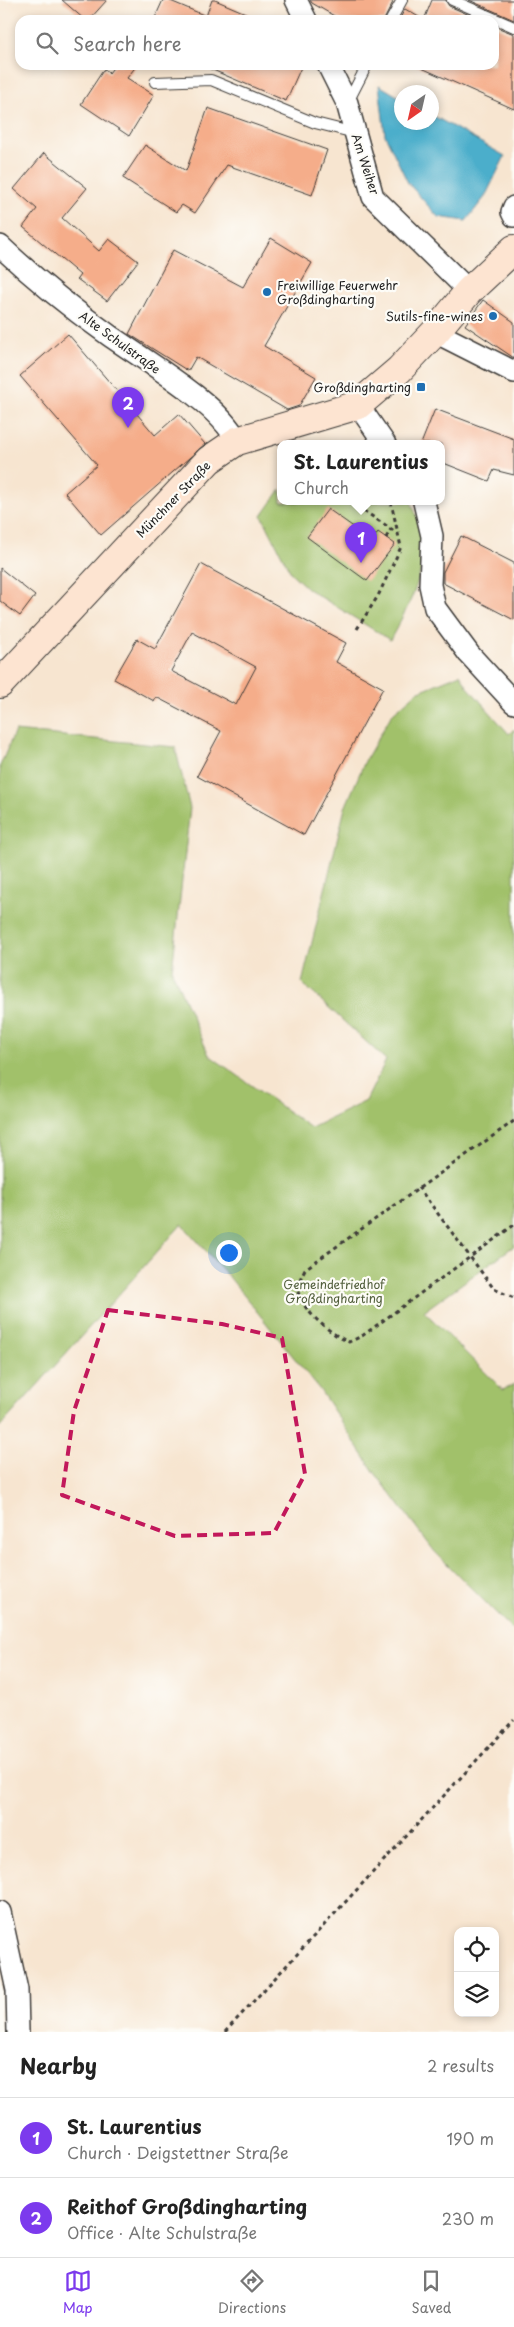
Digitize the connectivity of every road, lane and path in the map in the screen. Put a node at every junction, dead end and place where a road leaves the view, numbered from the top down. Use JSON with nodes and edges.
{"nodes":[{"id":1,"x":296,"y":0,"type":"edge"},
{"id":2,"x":402,"y":0,"type":"edge"},
{"id":3,"x":452,"y":0,"type":"edge"},
{"id":4,"x":304,"y":15,"type":"edge"},
{"id":5,"x":394,"y":15,"type":"edge"},
{"id":6,"x":486,"y":15,"type":"edge"},
{"id":7,"x":499,"y":20,"type":"edge"},
{"id":8,"x":514,"y":27,"type":"edge"},
{"id":9,"x":330,"y":70,"type":"edge"},
{"id":10,"x":364,"y":70,"type":"edge"},
{"id":11,"x":156,"y":82,"type":"dead end"},
{"id":12,"x":347,"y":103,"type":"junction"},
{"id":13,"x":356,"y":133,"type":"junction"},
{"id":14,"x":514,"y":207,"type":"edge"},
{"id":15,"x":514,"y":216,"type":"edge"},
{"id":16,"x":0,"y":246,"type":"edge"},
{"id":17,"x":514,"y":249,"type":"edge"},
{"id":18,"x":469,"y":291,"type":"junction"},
{"id":19,"x":436,"y":332,"type":"junction"},
{"id":20,"x":514,"y":372,"type":"edge"},
{"id":21,"x":358,"y":405,"type":"junction"},
{"id":22,"x":382,"y":440,"type":"edge"},
{"id":23,"x":237,"y":441,"type":"junction"},
{"id":24,"x":355,"y":505,"type":"edge"},
{"id":25,"x":392,"y":505,"type":"edge"},
{"id":26,"x":425,"y":505,"type":"edge"},
{"id":27,"x":391,"y":529,"type":"junction"},
{"id":28,"x":397,"y":532,"type":"junction"},
{"id":29,"x":386,"y":538,"type":"dead end"},
{"id":30,"x":357,"y":629,"type":"dead end"},
{"id":31,"x":0,"y":684,"type":"edge"},
{"id":32,"x":514,"y":703,"type":"edge"},
{"id":33,"x":514,"y":1121,"type":"edge"},
{"id":34,"x":418,"y":1187,"type":"junction"},
{"id":35,"x":514,"y":1226,"type":"edge"},
{"id":36,"x":471,"y":1258,"type":"junction"},
{"id":37,"x":514,"y":1298,"type":"edge"},
{"id":38,"x":514,"y":1720,"type":"edge"},
{"id":39,"x":0,"y":1912,"type":"edge"},
{"id":40,"x":18,"y":2032,"type":"edge"},
{"id":41,"x":225,"y":2032,"type":"edge"}],
"edges":[{"from":1,"to":4,"type":"street"},
{"from":2,"to":5,"type":"lane"},
{"from":3,"to":6,"type":"lane"},
{"from":7,"to":8,"type":"lane"},
{"from":9,"to":12,"type":"street","name":"Am Weiher"},
{"from":10,"to":12,"type":"lane"},
{"from":11,"to":13,"type":"lane"},
{"from":12,"to":13,"type":"street","name":"Am Weiher"},
{"from":13,"to":18,"type":"street","name":"Am Weiher"},
{"from":14,"to":15,"type":"street"},
{"from":16,"to":23,"type":"street","name":"Alte Schulstraße"},
{"from":17,"to":18,"type":"street","name":"Münchner Straße"},
{"from":18,"to":19,"type":"street","name":"Münchner Straße"},
{"from":19,"to":20,"type":"street"},
{"from":19,"to":21,"type":"street","name":"Münchner Straße"},
{"from":21,"to":22,"type":"street"},
{"from":21,"to":23,"type":"street","name":"Münchner Straße"},
{"from":23,"to":31,"type":"street","name":"Münchner Straße"},
{"from":24,"to":27,"type":"path"},
{"from":25,"to":28,"type":"path"},
{"from":26,"to":32,"type":"street"},
{"from":27,"to":28,"type":"path"},
{"from":27,"to":29,"type":"path"},
{"from":28,"to":30,"type":"path"},
{"from":33,"to":34,"type":"path"},
{"from":34,"to":36,"type":"path"},
{"from":34,"to":36,"type":"path"},
{"from":35,"to":36,"type":"path"},
{"from":36,"to":37,"type":"path"},
{"from":38,"to":41,"type":"path"},
{"from":39,"to":40,"type":"street"}]}
